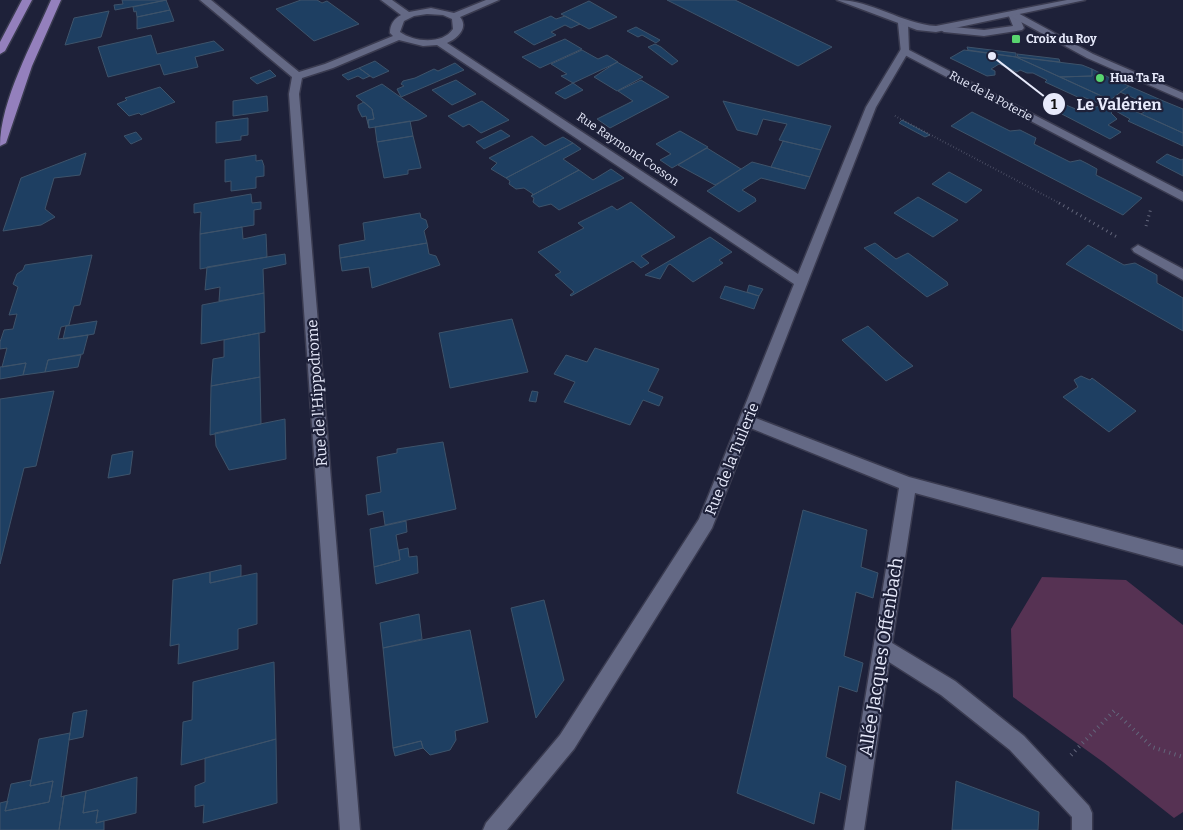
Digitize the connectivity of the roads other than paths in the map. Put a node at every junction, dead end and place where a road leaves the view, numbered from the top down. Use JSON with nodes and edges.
{"nodes":[{"id":1,"x":20,"y":0,"type":"edge"},
{"id":2,"x":27,"y":0,"type":"edge"},
{"id":3,"x":47,"y":0,"type":"edge"},
{"id":4,"x":56,"y":0,"type":"edge"},
{"id":5,"x":205,"y":0,"type":"edge"},
{"id":6,"x":386,"y":0,"type":"edge"},
{"id":7,"x":494,"y":0,"type":"edge"},
{"id":8,"x":842,"y":0,"type":"edge"},
{"id":9,"x":1080,"y":0,"type":"edge"},
{"id":10,"x":1013,"y":14,"type":"junction"},
{"id":11,"x":408,"y":15,"type":"junction"},
{"id":12,"x":454,"y":16,"type":"junction"},
{"id":13,"x":903,"y":23,"type":"junction"},
{"id":14,"x":944,"y":29,"type":"junction"},
{"id":15,"x":398,"y":37,"type":"junction"},
{"id":16,"x":440,"y":42,"type":"junction"},
{"id":17,"x":0,"y":50,"type":"edge"},
{"id":18,"x":904,"y":51,"type":"junction"},
{"id":19,"x":27,"y":66,"type":"junction"},
{"id":20,"x":297,"y":76,"type":"junction"},
{"id":21,"x":1183,"y":97,"type":"edge"},
{"id":22,"x":0,"y":143,"type":"edge"},
{"id":23,"x":1183,"y":197,"type":"edge"},
{"id":24,"x":1138,"y":249,"type":"road end"},
{"id":25,"x":1183,"y":275,"type":"edge"},
{"id":26,"x":800,"y":281,"type":"junction"},
{"id":27,"x":748,"y":421,"type":"junction"},
{"id":28,"x":908,"y":484,"type":"junction"},
{"id":29,"x":1183,"y":558,"type":"edge"},
{"id":30,"x":882,"y":648,"type":"junction"},
{"id":31,"x":350,"y":830,"type":"edge"},
{"id":32,"x":493,"y":830,"type":"edge"},
{"id":33,"x":854,"y":830,"type":"edge"},
{"id":34,"x":1082,"y":830,"type":"edge"}],
"edges":[{"from":1,"to":17,"type":"main road"},
{"from":2,"to":17,"type":"main road"},
{"from":3,"to":19,"type":"main road"},
{"from":4,"to":19,"type":"main road"},
{"from":5,"to":20,"type":"street"},
{"from":6,"to":11,"type":"street"},
{"from":7,"to":12,"type":"street"},
{"from":8,"to":13,"type":"street"},
{"from":9,"to":10,"type":"street"},
{"from":10,"to":14,"type":"street"},
{"from":10,"to":14,"type":"street"},
{"from":10,"to":21,"type":"street"},
{"from":11,"to":12,"type":"street"},
{"from":11,"to":15,"type":"street"},
{"from":12,"to":16,"type":"street"},
{"from":13,"to":14,"type":"street"},
{"from":13,"to":18,"type":"street"},
{"from":15,"to":16,"type":"street"},
{"from":15,"to":20,"type":"street"},
{"from":16,"to":26,"type":"street","name":"Rue Raymond Cosson"},
{"from":18,"to":23,"type":"street","name":"Rue de la Poterie"},
{"from":18,"to":26,"type":"street","name":"Rue de la Tuilerie"},
{"from":19,"to":22,"type":"main road"},
{"from":20,"to":31,"type":"street","name":"Rue de l'Hippodrome"},
{"from":24,"to":25,"type":"street"},
{"from":26,"to":27,"type":"street","name":"Rue de la Tuilerie"},
{"from":27,"to":28,"type":"street"},
{"from":27,"to":32,"type":"street","name":"Rue de la Tuilerie"},
{"from":28,"to":29,"type":"street"},
{"from":28,"to":30,"type":"street","name":"Allée Jacques Offenbach"},
{"from":30,"to":33,"type":"street","name":"Allée Jacques Offenbach"},
{"from":30,"to":34,"type":"street"}]}
